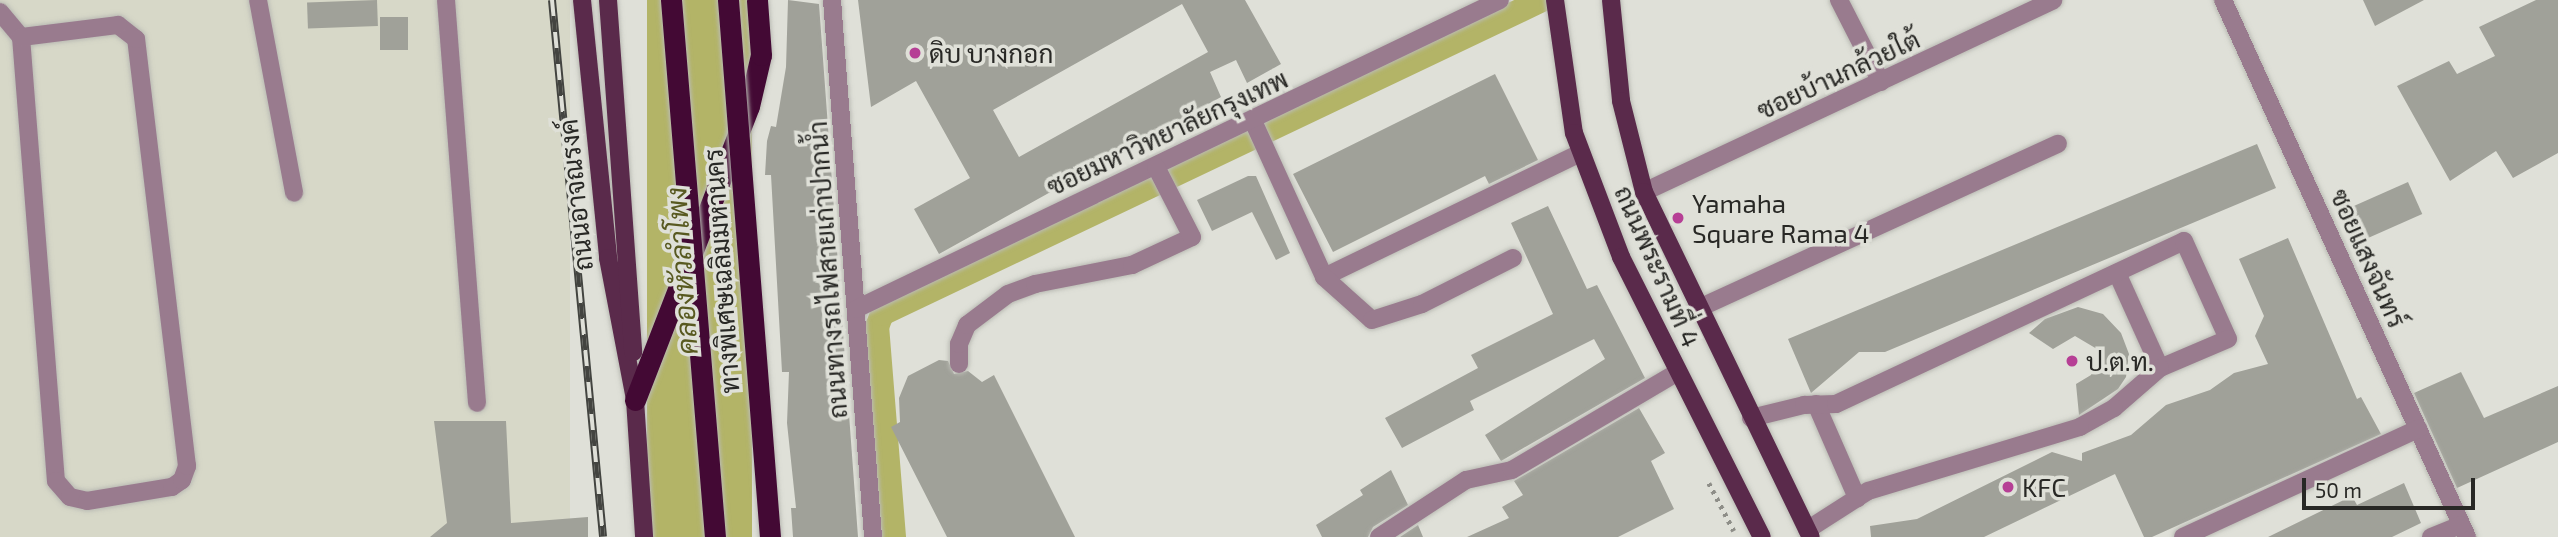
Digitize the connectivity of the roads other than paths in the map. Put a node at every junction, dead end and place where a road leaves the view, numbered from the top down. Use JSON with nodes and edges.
{"nodes":[{"id":1,"x":258,"y":0,"type":"edge"},
{"id":2,"x":446,"y":0,"type":"edge"},
{"id":3,"x":582,"y":0,"type":"edge"},
{"id":4,"x":608,"y":0,"type":"edge"},
{"id":5,"x":671,"y":0,"type":"edge"},
{"id":6,"x":728,"y":0,"type":"edge"},
{"id":7,"x":757,"y":0,"type":"edge"},
{"id":8,"x":832,"y":0,"type":"edge"},
{"id":9,"x":1500,"y":0,"type":"edge"},
{"id":10,"x":1555,"y":0,"type":"edge"},
{"id":11,"x":1611,"y":0,"type":"edge"},
{"id":12,"x":1839,"y":0,"type":"edge"},
{"id":13,"x":2053,"y":0,"type":"edge"},
{"id":14,"x":2223,"y":0,"type":"edge"},
{"id":15,"x":0,"y":12,"type":"edge"},
{"id":16,"x":21,"y":37,"type":"junction"},
{"id":17,"x":1881,"y":82,"type":"junction"},
{"id":18,"x":1253,"y":121,"type":"junction"},
{"id":19,"x":2058,"y":144,"type":"dead end"},
{"id":20,"x":1581,"y":153,"type":"junction"},
{"id":21,"x":1156,"y":167,"type":"junction"},
{"id":22,"x":1644,"y":192,"type":"junction"},
{"id":23,"x":294,"y":193,"type":"dead end"},
{"id":24,"x":1513,"y":258,"type":"dead end"},
{"id":25,"x":2117,"y":273,"type":"junction"},
{"id":26,"x":1324,"y":277,"type":"junction"},
{"id":27,"x":856,"y":309,"type":"junction"},
{"id":28,"x":1698,"y":309,"type":"junction"},
{"id":29,"x":958,"y":364,"type":"dead end"},
{"id":30,"x":2160,"y":368,"type":"junction"},
{"id":31,"x":1678,"y":372,"type":"junction"},
{"id":32,"x":634,"y":391,"type":"junction"},
{"id":33,"x":477,"y":403,"type":"dead end"},
{"id":34,"x":1816,"y":404,"type":"junction"},
{"id":35,"x":1751,"y":418,"type":"junction"},
{"id":36,"x":2418,"y":429,"type":"junction"},
{"id":37,"x":1857,"y":498,"type":"junction"},
{"id":38,"x":2464,"y":531,"type":"edge"},
{"id":39,"x":1809,"y":533,"type":"edge"},
{"id":40,"x":1382,"y":536,"type":"edge"},
{"id":41,"x":644,"y":537,"type":"edge"},
{"id":42,"x":715,"y":537,"type":"edge"},
{"id":43,"x":770,"y":537,"type":"edge"},
{"id":44,"x":873,"y":537,"type":"edge"},
{"id":45,"x":1762,"y":537,"type":"edge"},
{"id":46,"x":2183,"y":537,"type":"edge"},
{"id":47,"x":2431,"y":537,"type":"edge"}],
"edges":[{"from":1,"to":23,"type":"street"},
{"from":2,"to":33,"type":"street"},
{"from":3,"to":32,"type":"main road","name":"ถนนอาจณรงค์"},
{"from":4,"to":32,"type":"main road","name":"ถนนอาจณรงค์"},
{"from":5,"to":42,"type":"highway","name":"ทางพิเศษเฉลิมมหานคร","bridge":true},
{"from":6,"to":43,"type":"highway","name":"ทางพิเศษเฉลิมมหานคร","bridge":true},
{"from":7,"to":32,"type":"highway"},
{"from":8,"to":27,"type":"street","name":"ถนนทางรถไฟสายเก่าปากน้ำ"},
{"from":9,"to":18,"type":"street","name":"ซอยมหาวิทยาลัยกรุงเทพ"},
{"from":10,"to":20,"type":"main road","name":"ถนนพระรามที่ 4"},
{"from":11,"to":22,"type":"main road","name":"ถนนพระรามที่ 4"},
{"from":12,"to":17,"type":"street"},
{"from":13,"to":17,"type":"street","name":"ซอยบ้านกล้วยใต้"},
{"from":14,"to":36,"type":"street","name":"ซอยแสงจันทร์"},
{"from":15,"to":16,"type":"street"},
{"from":16,"to":16,"type":"street"},
{"from":17,"to":22,"type":"street","name":"ซอยบ้านกล้วยใต้"},
{"from":18,"to":21,"type":"street","name":"ซอยมหาวิทยาลัยกรุงเทพ"},
{"from":18,"to":26,"type":"street"},
{"from":19,"to":28,"type":"street"},
{"from":20,"to":26,"type":"street"},
{"from":20,"to":31,"type":"main road","name":"ถนนพระรามที่ 4"},
{"from":21,"to":27,"type":"street","name":"ซอยมหาวิทยาลัยกรุงเทพ"},
{"from":21,"to":29,"type":"street"},
{"from":22,"to":28,"type":"main road","name":"ถนนพระรามที่ 4"},
{"from":24,"to":26,"type":"street"},
{"from":25,"to":30,"type":"street"},
{"from":25,"to":30,"type":"street"},
{"from":25,"to":34,"type":"street"},
{"from":27,"to":44,"type":"street","name":"ถนนทางรถไฟสายเก่าปากน้ำ"},
{"from":28,"to":35,"type":"main road","name":"ถนนพระรามที่ 4"},
{"from":30,"to":37,"type":"street"},
{"from":31,"to":40,"type":"street"},
{"from":31,"to":45,"type":"main road","name":"ถนนพระรามที่ 4"},
{"from":32,"to":41,"type":"main road","name":"ถนนอาจณรงค์"},
{"from":34,"to":35,"type":"street"},
{"from":34,"to":37,"type":"street"},
{"from":35,"to":39,"type":"main road","name":"ถนนพระรามที่ 4"},
{"from":36,"to":38,"type":"street","name":"ซอยแสงจันทร์"},
{"from":36,"to":46,"type":"street"},
{"from":37,"to":39,"type":"street"},
{"from":38,"to":47,"type":"street"}]}
